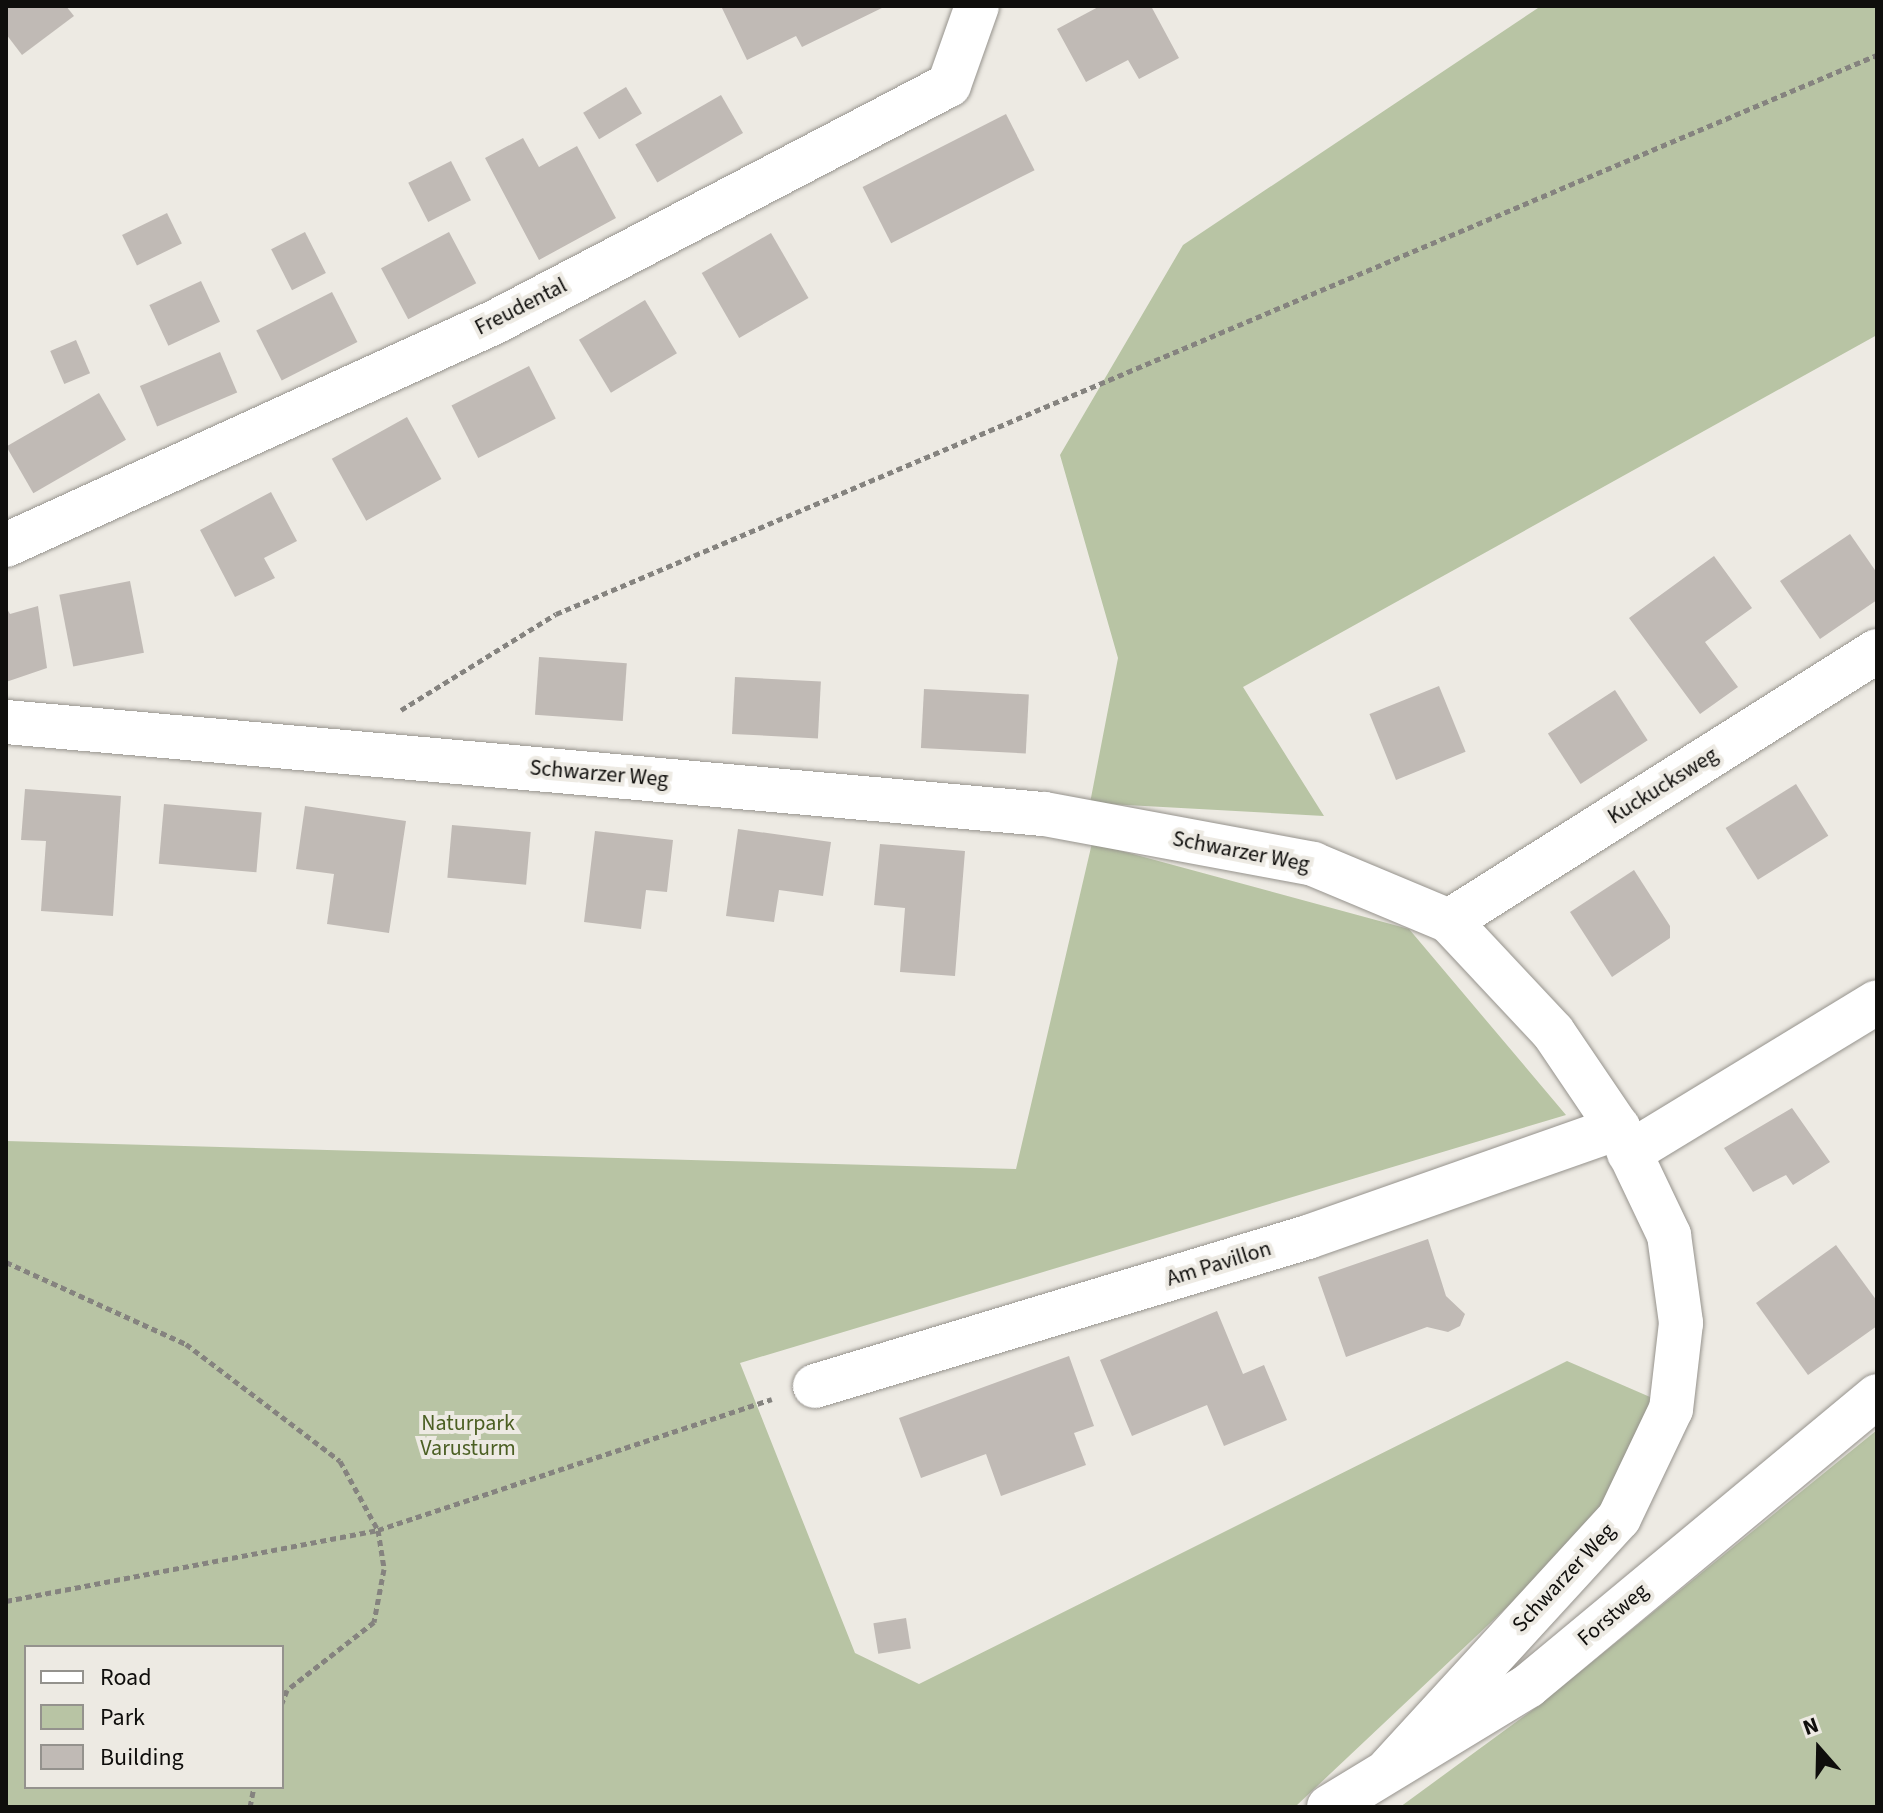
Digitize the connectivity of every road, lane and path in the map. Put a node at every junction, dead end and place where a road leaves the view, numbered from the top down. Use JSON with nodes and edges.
{"nodes":[{"id":1,"x":977,"y":6,"type":"edge"},
{"id":2,"x":1877,"y":55,"type":"edge"},
{"id":3,"x":6,"y":545,"type":"edge"},
{"id":4,"x":1877,"y":651,"type":"edge"},
{"id":5,"x":6,"y":722,"type":"edge"},
{"id":6,"x":335,"y":750,"type":"junction"},
{"id":7,"x":1449,"y":921,"type":"junction"},
{"id":8,"x":1877,"y":1002,"type":"edge"},
{"id":9,"x":1624,"y":1140,"type":"junction"},
{"id":10,"x":6,"y":1262,"type":"edge"},
{"id":11,"x":815,"y":1386,"type":"joint"},
{"id":12,"x":1877,"y":1396,"type":"edge"},
{"id":13,"x":378,"y":1530,"type":"junction"},
{"id":14,"x":6,"y":1601,"type":"edge"},
{"id":15,"x":284,"y":1698,"type":"edge"},
{"id":16,"x":1389,"y":1769,"type":"junction"},
{"id":17,"x":1329,"y":1807,"type":"edge"}],
"edges":[{"from":1,"to":3,"type":"street","name":"Freudental"},
{"from":2,"to":6,"type":"path"},
{"from":4,"to":7,"type":"street","name":"Kuckucksweg"},
{"from":5,"to":6,"type":"street","name":"Schwarzer Weg"},
{"from":6,"to":7,"type":"street","name":"Schwarzer Weg"},
{"from":7,"to":9,"type":"street","name":"Schwarzer Weg"},
{"from":8,"to":9,"type":"street","name":"Am Pavillon"},
{"from":9,"to":11,"type":"street","name":"Am Pavillon"},
{"from":9,"to":16,"type":"street","name":"Schwarzer Weg"},
{"from":10,"to":13,"type":"path"},
{"from":11,"to":13,"type":"path"},
{"from":12,"to":16,"type":"street","name":"Forstweg"},
{"from":13,"to":14,"type":"path"},
{"from":13,"to":15,"type":"path"},
{"from":16,"to":17,"type":"street","name":"Forstweg"}]}
